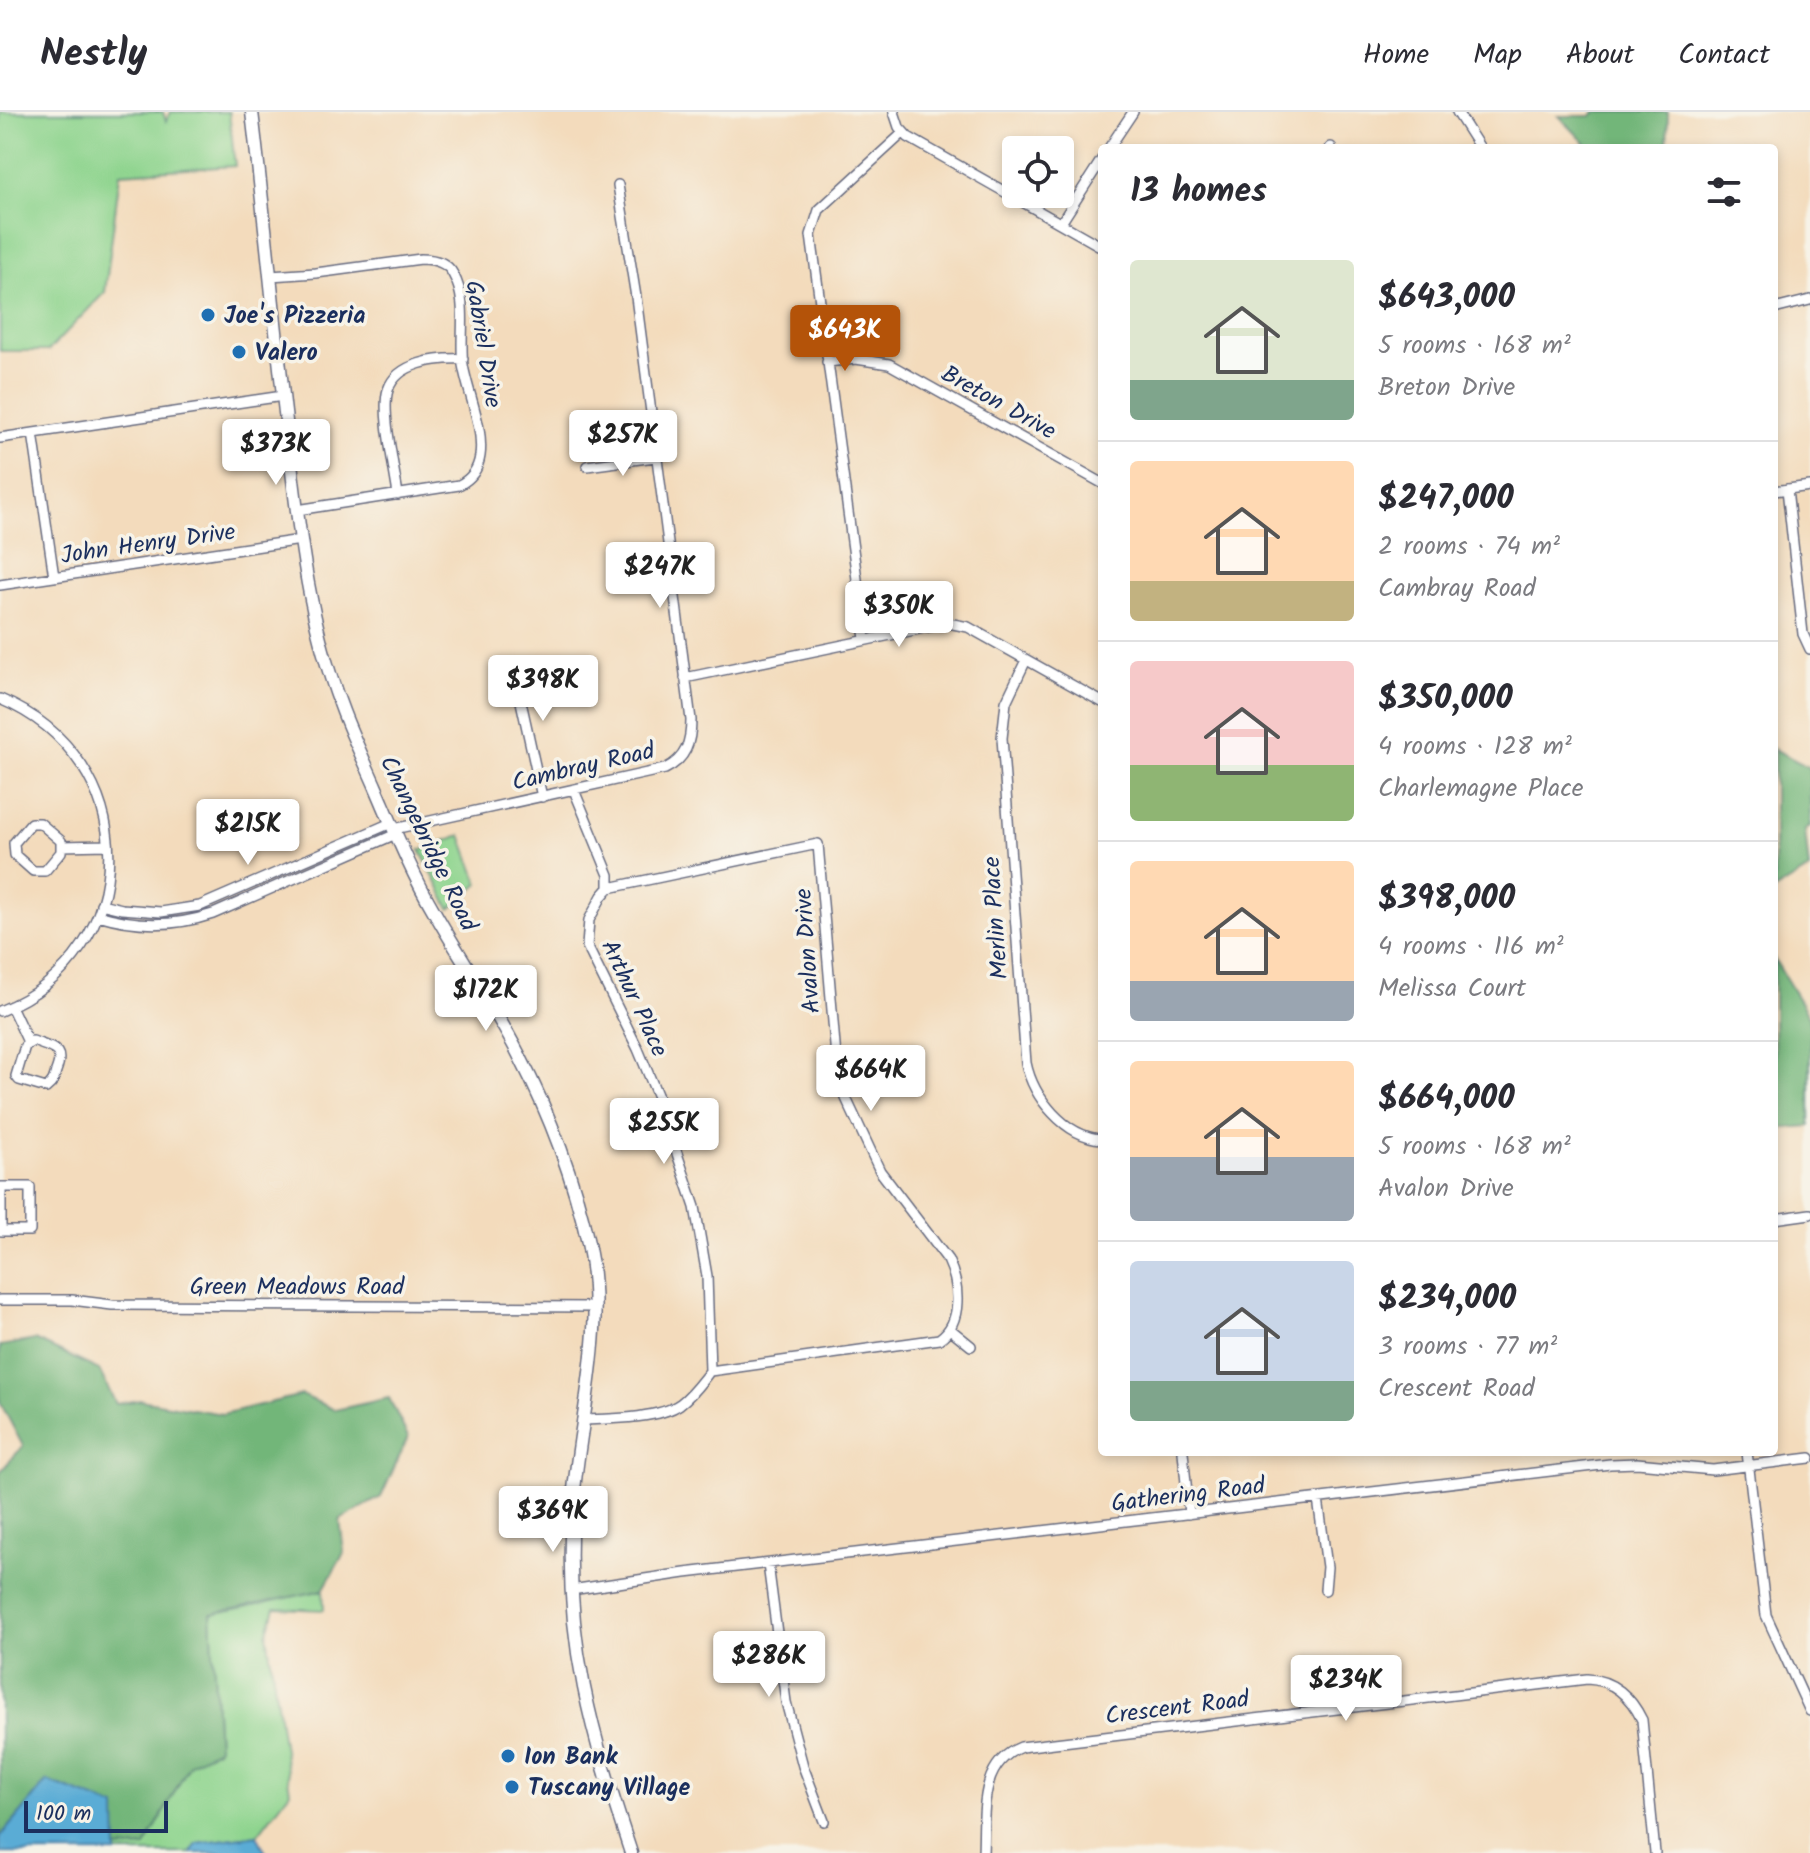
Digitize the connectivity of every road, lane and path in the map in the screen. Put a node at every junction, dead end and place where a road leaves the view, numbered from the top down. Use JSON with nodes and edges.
{"nodes":[{"id":1,"x":252,"y":112,"type":"edge"},
{"id":2,"x":894,"y":112,"type":"edge"},
{"id":3,"x":1133,"y":112,"type":"edge"},
{"id":4,"x":1457,"y":112,"type":"edge"},
{"id":5,"x":903,"y":133,"type":"junction"},
{"id":6,"x":1112,"y":144,"type":"edge"},
{"id":7,"x":1477,"y":144,"type":"edge"},
{"id":8,"x":1098,"y":165,"type":"edge"},
{"id":9,"x":618,"y":185,"type":"dead end"},
{"id":10,"x":1061,"y":223,"type":"junction"},
{"id":11,"x":1098,"y":245,"type":"edge"},
{"id":12,"x":270,"y":276,"type":"junction"},
{"id":13,"x":1810,"y":300,"type":"edge"},
{"id":14,"x":1778,"y":308,"type":"edge"},
{"id":15,"x":463,"y":359,"type":"junction"},
{"id":16,"x":827,"y":362,"type":"junction"},
{"id":17,"x":283,"y":396,"type":"junction"},
{"id":18,"x":33,"y":433,"type":"junction"},
{"id":19,"x":0,"y":438,"type":"edge"},
{"id":20,"x":655,"y":457,"type":"junction"},
{"id":21,"x":587,"y":466,"type":"dead end"},
{"id":22,"x":1098,"y":481,"type":"edge"},
{"id":23,"x":1810,"y":486,"type":"edge"},
{"id":24,"x":1787,"y":489,"type":"junction"},
{"id":25,"x":1778,"y":490,"type":"edge"},
{"id":26,"x":398,"y":495,"type":"junction"},
{"id":27,"x":297,"y":510,"type":"junction"},
{"id":28,"x":301,"y":540,"type":"junction"},
{"id":29,"x":54,"y":577,"type":"junction"},
{"id":30,"x":0,"y":585,"type":"edge"},
{"id":31,"x":865,"y":639,"type":"junction"},
{"id":32,"x":1810,"y":649,"type":"edge"},
{"id":33,"x":1026,"y":660,"type":"junction"},
{"id":34,"x":508,"y":675,"type":"dead end"},
{"id":35,"x":685,"y":678,"type":"junction"},
{"id":36,"x":0,"y":699,"type":"edge"},
{"id":37,"x":1098,"y":700,"type":"edge"},
{"id":38,"x":574,"y":790,"type":"junction"},
{"id":39,"x":542,"y":797,"type":"junction"},
{"id":40,"x":394,"y":829,"type":"junction"},
{"id":41,"x":108,"y":845,"type":"junction"},
{"id":42,"x":61,"y":846,"type":"junction"},
{"id":43,"x":609,"y":888,"type":"junction"},
{"id":44,"x":101,"y":904,"type":"junction"},
{"id":45,"x":98,"y":915,"type":"junction"},
{"id":46,"x":11,"y":1006,"type":"junction"},
{"id":47,"x":0,"y":1011,"type":"edge"},
{"id":48,"x":28,"y":1042,"type":"junction"},
{"id":49,"x":1098,"y":1138,"type":"edge"},
{"id":50,"x":0,"y":1210,"type":"edge"},
{"id":51,"x":1810,"y":1214,"type":"edge"},
{"id":52,"x":1778,"y":1218,"type":"edge"},
{"id":53,"x":0,"y":1300,"type":"edge"},
{"id":54,"x":594,"y":1307,"type":"junction"},
{"id":55,"x":950,"y":1329,"type":"junction"},
{"id":56,"x":971,"y":1346,"type":"dead end"},
{"id":57,"x":710,"y":1371,"type":"junction"},
{"id":58,"x":582,"y":1420,"type":"junction"},
{"id":59,"x":1183,"y":1456,"type":"edge"},
{"id":60,"x":1747,"y":1456,"type":"edge"},
{"id":61,"x":1810,"y":1458,"type":"edge"},
{"id":62,"x":1748,"y":1465,"type":"junction"},
{"id":63,"x":1318,"y":1499,"type":"junction"},
{"id":64,"x":1189,"y":1514,"type":"junction"},
{"id":65,"x":768,"y":1564,"type":"junction"},
{"id":66,"x":571,"y":1590,"type":"junction"},
{"id":67,"x":1325,"y":1590,"type":"dead end"},
{"id":68,"x":1810,"y":1711,"type":"edge"},
{"id":69,"x":824,"y":1821,"type":"dead end"},
{"id":70,"x":631,"y":1853,"type":"edge"},
{"id":71,"x":983,"y":1853,"type":"edge"},
{"id":72,"x":1655,"y":1853,"type":"edge"}],
"edges":[{"from":1,"to":12,"type":"main road","name":"Changebridge Road"},
{"from":2,"to":5,"type":"street"},
{"from":3,"to":6,"type":"street"},
{"from":4,"to":7,"type":"street"},
{"from":5,"to":10,"type":"street"},
{"from":5,"to":16,"type":"street"},
{"from":8,"to":10,"type":"street"},
{"from":9,"to":20,"type":"street","name":"Cambray Road"},
{"from":10,"to":11,"type":"street"},
{"from":12,"to":15,"type":"street","name":"Gabriel Drive"},
{"from":12,"to":17,"type":"main road","name":"Changebridge Road"},
{"from":13,"to":14,"type":"street"},
{"from":15,"to":26,"type":"street"},
{"from":15,"to":26,"type":"street","name":"Gabriel Drive"},
{"from":16,"to":22,"type":"street","name":"Breton Drive"},
{"from":16,"to":31,"type":"street"},
{"from":17,"to":18,"type":"street"},
{"from":17,"to":27,"type":"main road","name":"Changebridge Road"},
{"from":18,"to":19,"type":"street"},
{"from":18,"to":29,"type":"street"},
{"from":20,"to":21,"type":"street"},
{"from":20,"to":35,"type":"street","name":"Cambray Road"},
{"from":23,"to":24,"type":"street"},
{"from":24,"to":25,"type":"street"},
{"from":24,"to":32,"type":"street"},
{"from":26,"to":27,"type":"street","name":"Gabriel Drive"},
{"from":27,"to":28,"type":"main road","name":"Changebridge Road"},
{"from":28,"to":29,"type":"street","name":"John Henry Drive"},
{"from":28,"to":40,"type":"main road","name":"Changebridge Road"},
{"from":29,"to":30,"type":"street","name":"John Henry Drive"},
{"from":31,"to":33,"type":"street"},
{"from":31,"to":35,"type":"street"},
{"from":33,"to":37,"type":"street"},
{"from":33,"to":49,"type":"street","name":"Merlin Place"},
{"from":34,"to":39,"type":"street"},
{"from":35,"to":38,"type":"street","name":"Cambray Road"},
{"from":36,"to":41,"type":"street"},
{"from":38,"to":39,"type":"street","name":"Cambray Road"},
{"from":38,"to":43,"type":"street"},
{"from":39,"to":40,"type":"street","name":"Cambray Road"},
{"from":40,"to":44,"type":"street"},
{"from":40,"to":45,"type":"street"},
{"from":40,"to":54,"type":"main road","name":"Changebridge Road"},
{"from":41,"to":42,"type":"street"},
{"from":41,"to":44,"type":"street"},
{"from":42,"to":42,"type":"street"},
{"from":43,"to":55,"type":"street","name":"Avalon Drive"},
{"from":43,"to":57,"type":"street","name":"Arthur Place"},
{"from":44,"to":45,"type":"street"},
{"from":45,"to":46,"type":"street"},
{"from":46,"to":47,"type":"street"},
{"from":46,"to":48,"type":"street"},
{"from":48,"to":48,"type":"street"},
{"from":50,"to":50,"type":"street"},
{"from":51,"to":52,"type":"street"},
{"from":53,"to":54,"type":"street","name":"Green Meadows Road"},
{"from":54,"to":58,"type":"main road","name":"Changebridge Road"},
{"from":55,"to":56,"type":"street"},
{"from":55,"to":57,"type":"street"},
{"from":57,"to":58,"type":"street"},
{"from":58,"to":66,"type":"main road","name":"Changebridge Road"},
{"from":59,"to":64,"type":"street"},
{"from":60,"to":62,"type":"street"},
{"from":61,"to":62,"type":"street","name":"Gathering Road"},
{"from":62,"to":63,"type":"street","name":"Gathering Road"},
{"from":62,"to":68,"type":"street"},
{"from":63,"to":64,"type":"street","name":"Gathering Road"},
{"from":63,"to":67,"type":"street"},
{"from":64,"to":65,"type":"street","name":"Gathering Road"},
{"from":65,"to":66,"type":"street","name":"Gathering Road"},
{"from":65,"to":69,"type":"street"},
{"from":66,"to":70,"type":"main road","name":"Changebridge Road"},
{"from":71,"to":72,"type":"street","name":"Crescent Road"}]}
